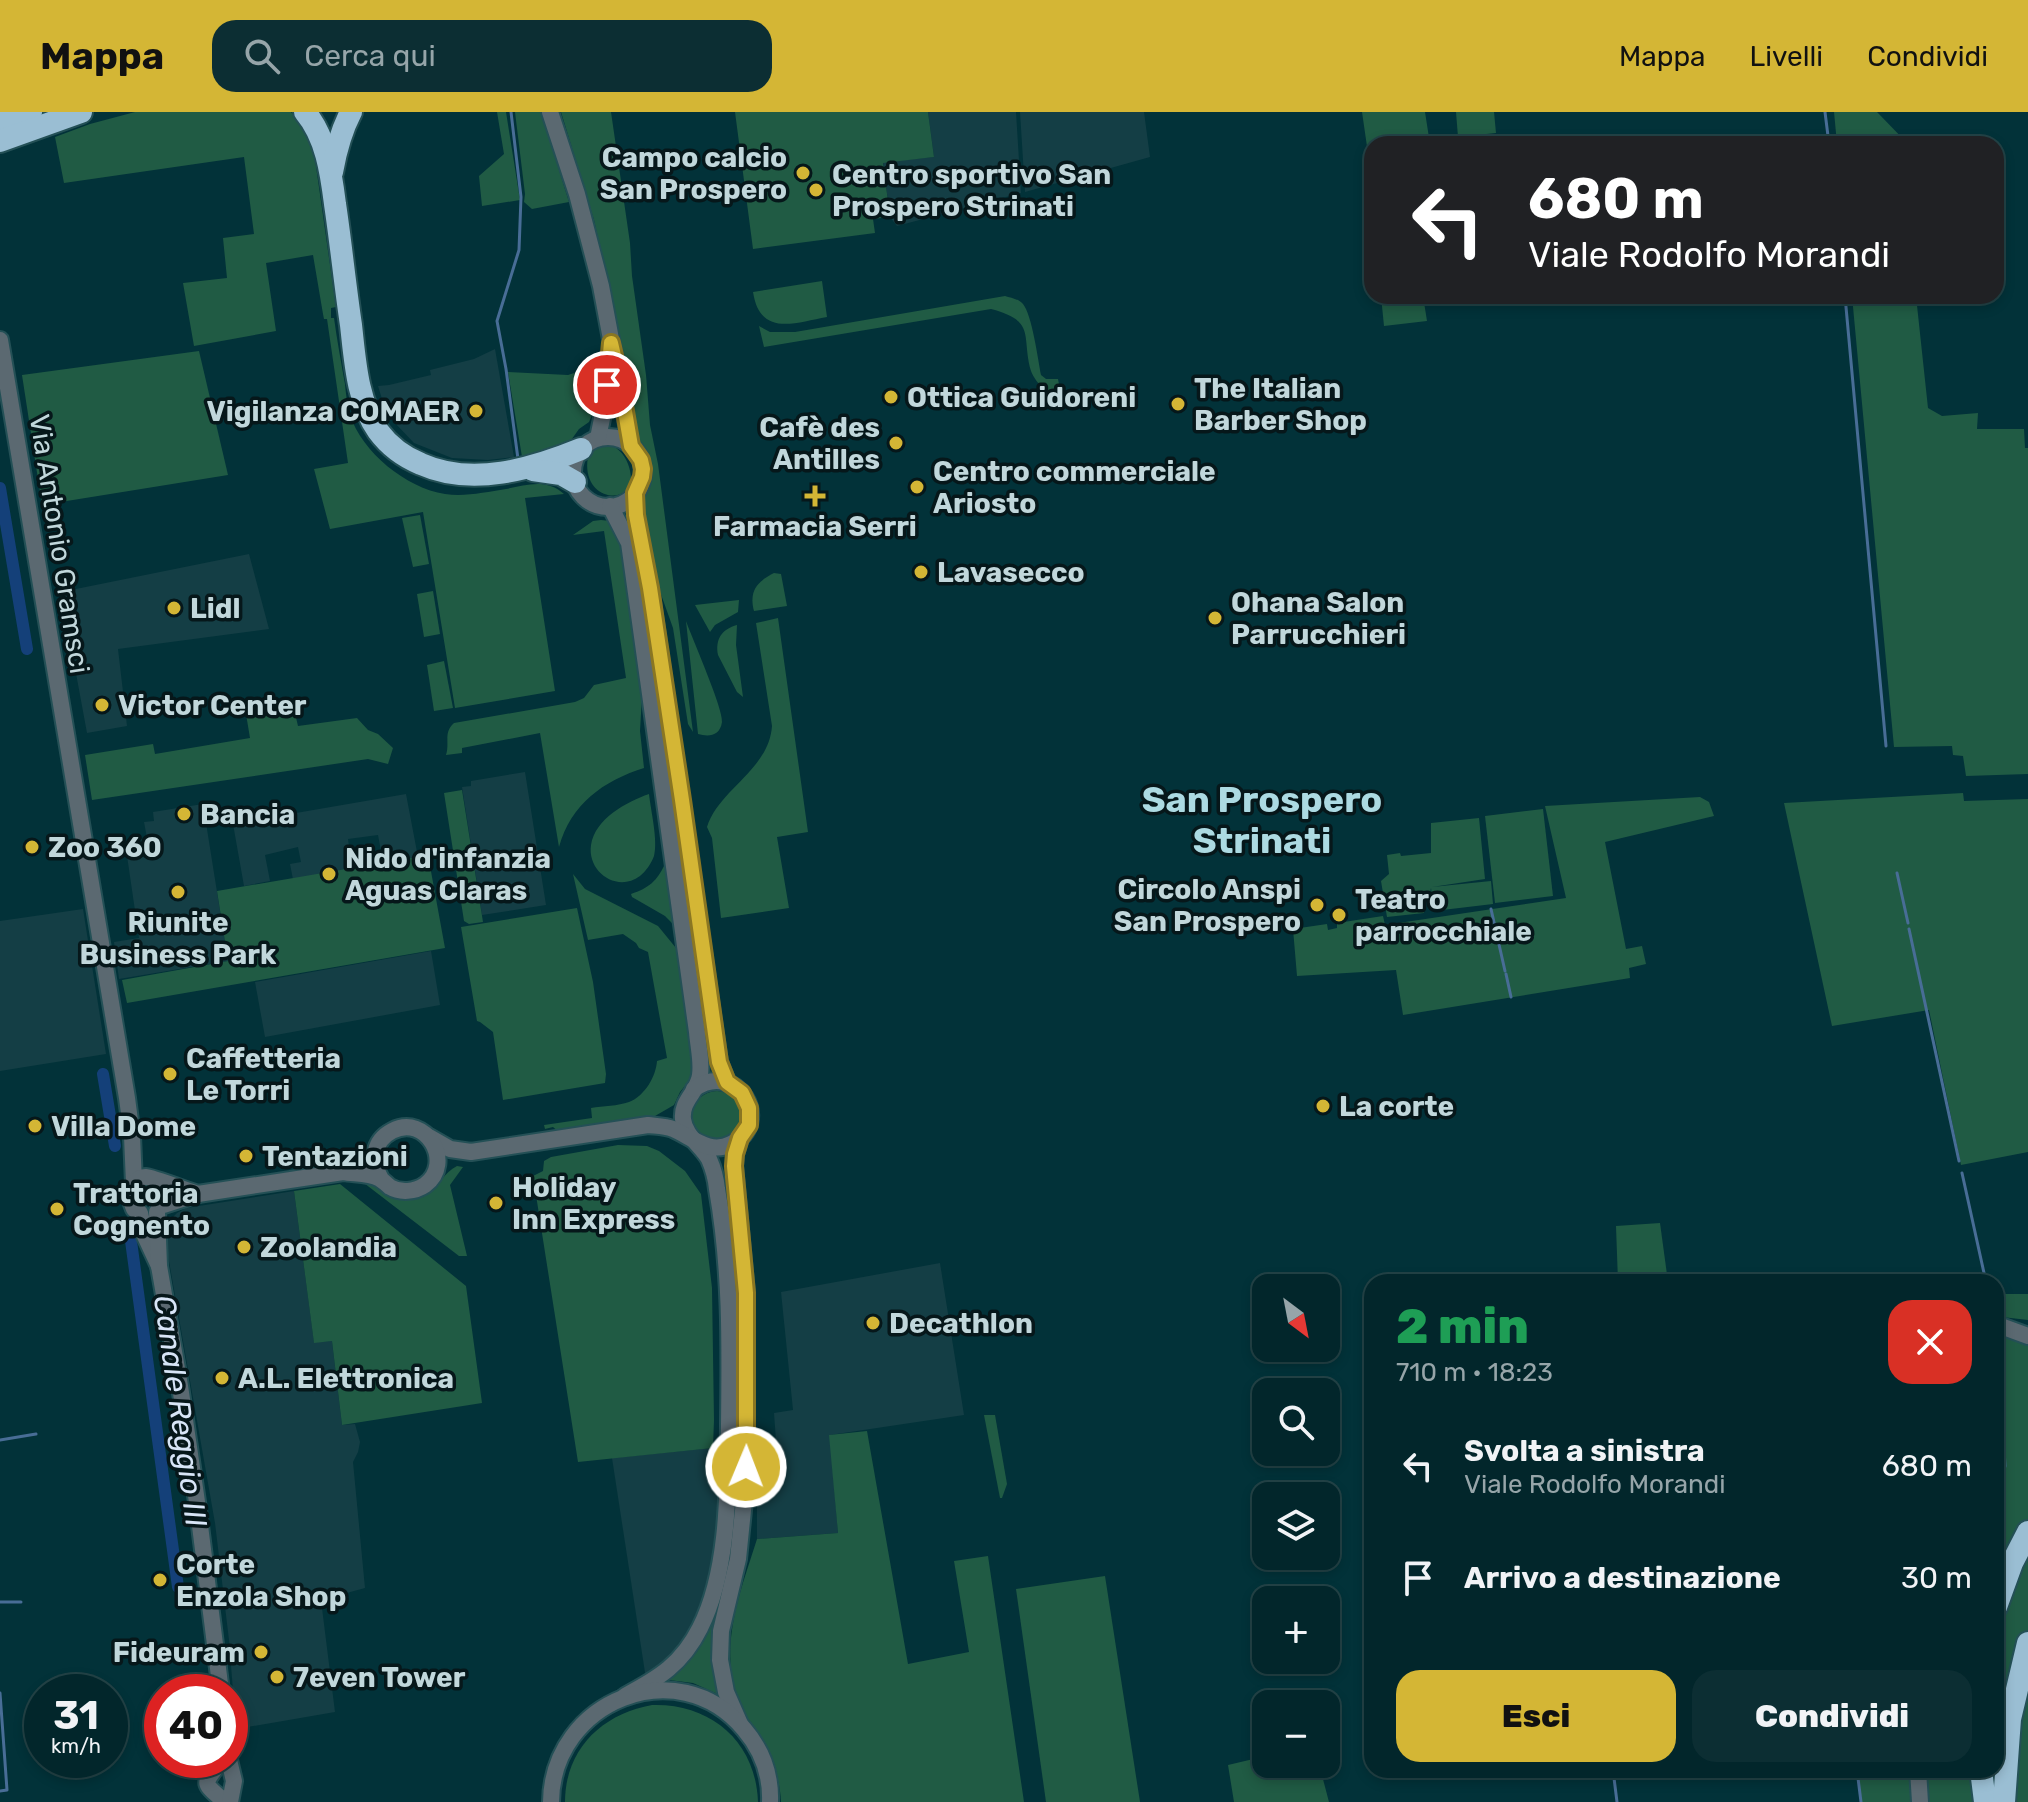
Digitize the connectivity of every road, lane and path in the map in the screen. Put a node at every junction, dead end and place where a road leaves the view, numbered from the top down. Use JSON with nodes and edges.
{"nodes":[{"id":1,"x":31,"y":112,"type":"edge"},
{"id":2,"x":81,"y":112,"type":"edge"},
{"id":3,"x":305,"y":112,"type":"edge"},
{"id":4,"x":351,"y":112,"type":"edge"},
{"id":5,"x":551,"y":115,"type":"edge"},
{"id":6,"x":0,"y":123,"type":"edge"},
{"id":7,"x":0,"y":141,"type":"edge"},
{"id":8,"x":331,"y":177,"type":"junction"},
{"id":9,"x":0,"y":340,"type":"edge"},
{"id":10,"x":611,"y":343,"type":"junction"},
{"id":11,"x":589,"y":444,"type":"junction"},
{"id":12,"x":631,"y":446,"type":"junction"},
{"id":13,"x":524,"y":469,"type":"junction"},
{"id":14,"x":575,"y":482,"type":"junction"},
{"id":15,"x":635,"y":493,"type":"junction"},
{"id":16,"x":610,"y":506,"type":"junction"},
{"id":17,"x":727,"y":1082,"type":"junction"},
{"id":18,"x":690,"y":1094,"type":"junction"},
{"id":19,"x":648,"y":1125,"type":"junction"},
{"id":20,"x":132,"y":1136,"type":"junction"},
{"id":21,"x":429,"y":1137,"type":"junction"},
{"id":22,"x":740,"y":1138,"type":"junction"},
{"id":23,"x":693,"y":1139,"type":"junction"},
{"id":24,"x":376,"y":1147,"type":"junction"},
{"id":25,"x":471,"y":1152,"type":"junction"},
{"id":26,"x":438,"y":1165,"type":"junction"},
{"id":27,"x":343,"y":1172,"type":"junction"},
{"id":28,"x":381,"y":1179,"type":"junction"},
{"id":29,"x":156,"y":1180,"type":"junction"},
{"id":30,"x":134,"y":1183,"type":"junction"},
{"id":31,"x":198,"y":1194,"type":"junction"},
{"id":32,"x":154,"y":1210,"type":"junction"},
{"id":33,"x":2028,"y":1324,"type":"edge"},
{"id":34,"x":2004,"y":1325,"type":"edge"},
{"id":35,"x":2004,"y":1327,"type":"edge"},
{"id":36,"x":2028,"y":1336,"type":"edge"},
{"id":37,"x":2028,"y":1532,"type":"edge"},
{"id":38,"x":2004,"y":1585,"type":"edge"},
{"id":39,"x":2028,"y":1643,"type":"edge"},
{"id":40,"x":219,"y":1674,"type":"edge"},
{"id":41,"x":2028,"y":1690,"type":"edge"},
{"id":42,"x":625,"y":1696,"type":"junction"},
{"id":43,"x":740,"y":1724,"type":"junction"},
{"id":44,"x":1918,"y":1778,"type":"edge"},
{"id":45,"x":1982,"y":1778,"type":"edge"},
{"id":46,"x":551,"y":1802,"type":"edge"},
{"id":47,"x":770,"y":1802,"type":"edge"},
{"id":48,"x":1920,"y":1802,"type":"edge"},
{"id":49,"x":1985,"y":1802,"type":"edge"},
{"id":50,"x":2004,"y":1802,"type":"edge"},
{"id":51,"x":2016,"y":1802,"type":"edge"}],
"edges":[{"from":1,"to":6,"type":"highway"},
{"from":2,"to":7,"type":"highway"},
{"from":3,"to":8,"type":"highway"},
{"from":4,"to":8,"type":"highway"},
{"from":5,"to":10,"type":"street"},
{"from":8,"to":13,"type":"highway"},
{"from":9,"to":20,"type":"street","name":"Via Antonio Gramsci"},
{"from":10,"to":11,"type":"street"},
{"from":10,"to":12,"type":"street"},
{"from":11,"to":12,"type":"street"},
{"from":11,"to":13,"type":"highway"},
{"from":11,"to":14,"type":"street"},
{"from":12,"to":15,"type":"street"},
{"from":13,"to":14,"type":"highway"},
{"from":14,"to":16,"type":"street"},
{"from":15,"to":16,"type":"street"},
{"from":15,"to":17,"type":"street"},
{"from":16,"to":18,"type":"street"},
{"from":17,"to":18,"type":"street"},
{"from":17,"to":22,"type":"street"},
{"from":18,"to":19,"type":"street"},
{"from":18,"to":23,"type":"street"},
{"from":19,"to":23,"type":"street"},
{"from":19,"to":25,"type":"street"},
{"from":20,"to":29,"type":"street","name":"Via Antonio Gramsci"},
{"from":20,"to":30,"type":"street","name":"Via Antonio Gramsci"},
{"from":21,"to":24,"type":"street"},
{"from":21,"to":25,"type":"street"},
{"from":21,"to":26,"type":"street"},
{"from":22,"to":23,"type":"street"},
{"from":22,"to":43,"type":"street"},
{"from":23,"to":42,"type":"street"},
{"from":24,"to":27,"type":"street"},
{"from":24,"to":28,"type":"street"},
{"from":25,"to":26,"type":"street"},
{"from":26,"to":28,"type":"street"},
{"from":27,"to":28,"type":"street"},
{"from":27,"to":31,"type":"street"},
{"from":29,"to":30,"type":"street"},
{"from":29,"to":31,"type":"street"},
{"from":29,"to":32,"type":"street","name":"Via Antonio Gramsci"},
{"from":30,"to":32,"type":"street","name":"Via Antonio Gramsci"},
{"from":31,"to":32,"type":"street"},
{"from":32,"to":40,"type":"street","name":"Via Antonio Gramsci"},
{"from":33,"to":34,"type":"street"},
{"from":35,"to":36,"type":"street"},
{"from":37,"to":38,"type":"highway"},
{"from":39,"to":50,"type":"highway"},
{"from":41,"to":51,"type":"highway"},
{"from":42,"to":43,"type":"street"},
{"from":42,"to":46,"type":"street"},
{"from":43,"to":47,"type":"street"},
{"from":44,"to":48,"type":"street"},
{"from":45,"to":49,"type":"highway"}]}
